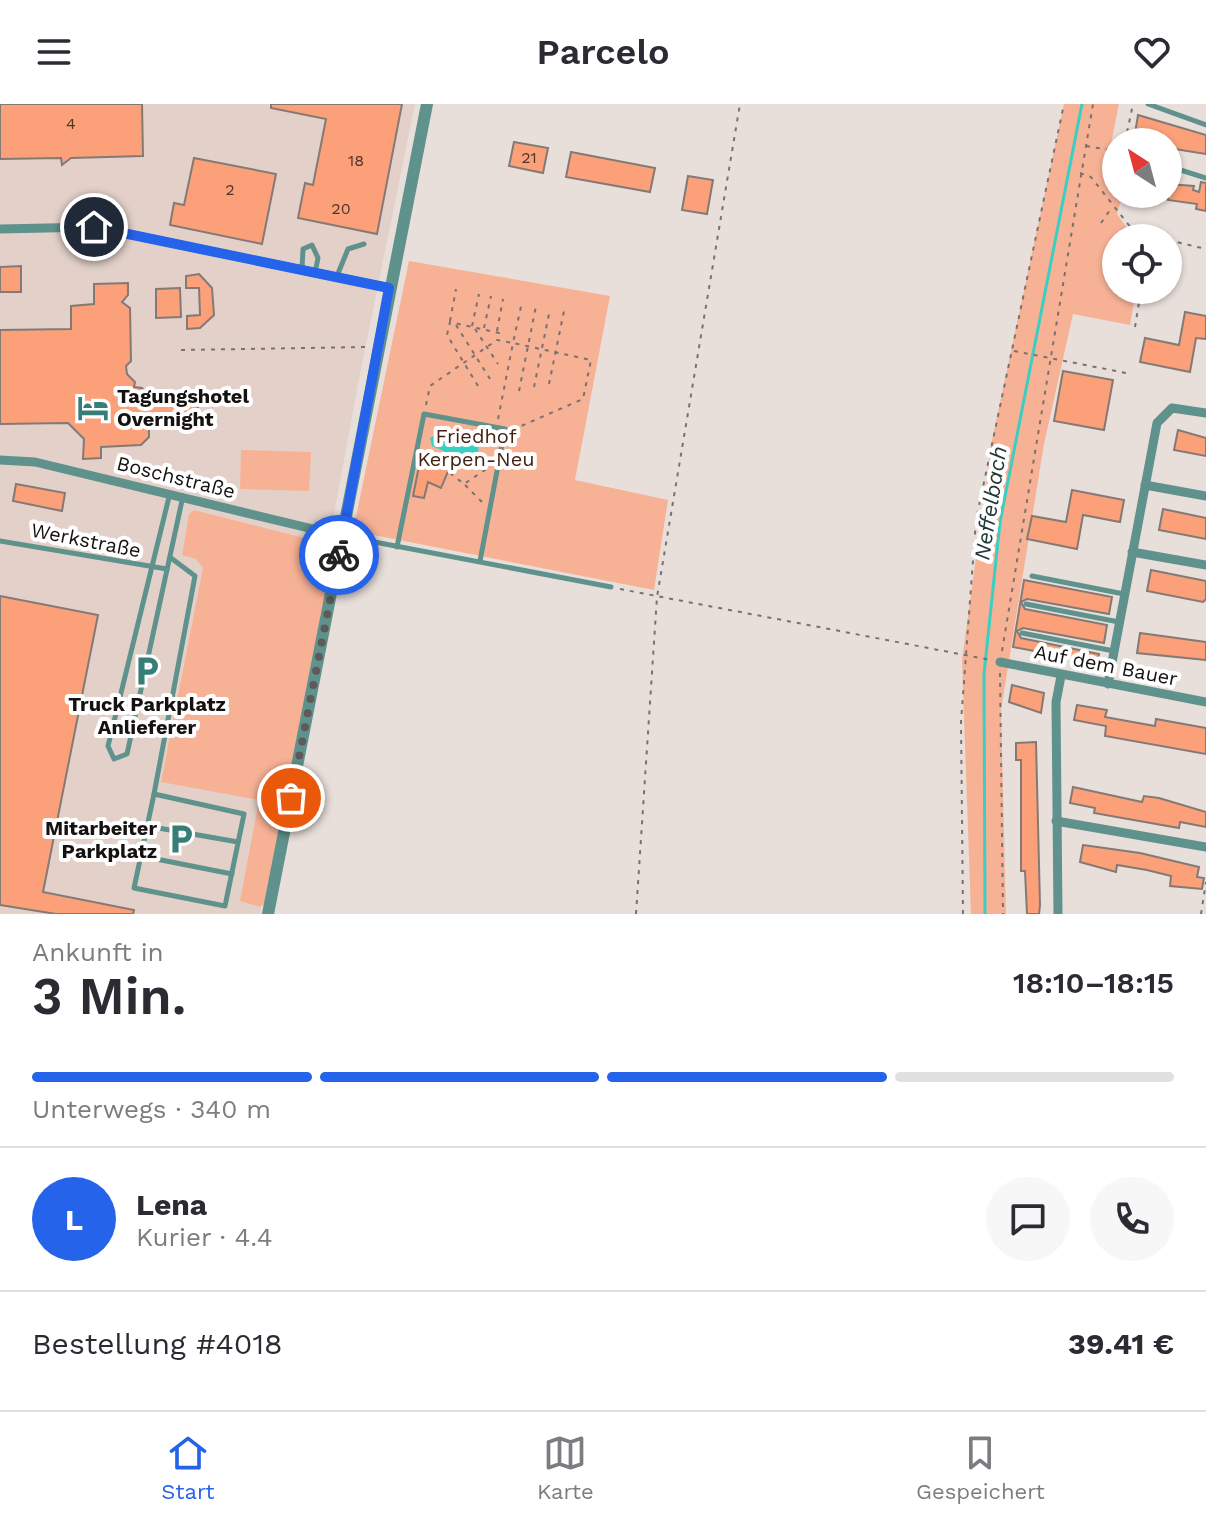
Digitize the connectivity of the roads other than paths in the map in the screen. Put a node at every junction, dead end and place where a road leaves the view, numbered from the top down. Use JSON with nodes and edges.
{"nodes":[{"id":1,"x":427,"y":104,"type":"edge"},
{"id":2,"x":1148,"y":104,"type":"edge"},
{"id":3,"x":1206,"y":125,"type":"edge"},
{"id":4,"x":1182,"y":170,"type":"edge"},
{"id":5,"x":1206,"y":178,"type":"edge"},
{"id":6,"x":0,"y":229,"type":"edge"},
{"id":7,"x":364,"y":244,"type":"dead end"},
{"id":8,"x":302,"y":270,"type":"junction"},
{"id":9,"x":315,"y":273,"type":"junction"},
{"id":10,"x":337,"y":277,"type":"junction"},
{"id":11,"x":389,"y":288,"type":"junction"},
{"id":12,"x":1206,"y":413,"type":"edge"},
{"id":13,"x":0,"y":460,"type":"edge"},
{"id":14,"x":1145,"y":485,"type":"junction"},
{"id":15,"x":171,"y":492,"type":"junction"},
{"id":16,"x":183,"y":496,"type":"junction"},
{"id":17,"x":1206,"y":496,"type":"edge"},
{"id":18,"x":342,"y":536,"type":"junction"},
{"id":19,"x":0,"y":541,"type":"edge"},
{"id":20,"x":397,"y":547,"type":"junction"},
{"id":21,"x":1132,"y":552,"type":"junction"},
{"id":22,"x":171,"y":558,"type":"junction"},
{"id":23,"x":480,"y":561,"type":"junction"},
{"id":24,"x":1206,"y":565,"type":"edge"},
{"id":25,"x":152,"y":569,"type":"junction"},
{"id":26,"x":167,"y":569,"type":"junction"},
{"id":27,"x":1032,"y":576,"type":"dead end"},
{"id":28,"x":611,"y":587,"type":"road end"},
{"id":29,"x":1124,"y":594,"type":"junction"},
{"id":30,"x":1026,"y":604,"type":"dead end"},
{"id":31,"x":1119,"y":622,"type":"junction"},
{"id":32,"x":1022,"y":633,"type":"dead end"},
{"id":33,"x":1114,"y":651,"type":"junction"},
{"id":34,"x":1000,"y":662,"type":"road end"},
{"id":35,"x":1061,"y":676,"type":"junction"},
{"id":36,"x":1108,"y":684,"type":"junction"},
{"id":37,"x":1206,"y":702,"type":"edge"},
{"id":38,"x":154,"y":794,"type":"junction"},
{"id":39,"x":1056,"y":821,"type":"junction"},
{"id":40,"x":147,"y":826,"type":"junction"},
{"id":41,"x":238,"y":842,"type":"junction"},
{"id":42,"x":1206,"y":847,"type":"edge"},
{"id":43,"x":141,"y":856,"type":"junction"},
{"id":44,"x":232,"y":874,"type":"junction"},
{"id":45,"x":268,"y":914,"type":"edge"},
{"id":46,"x":1058,"y":914,"type":"edge"}],
"edges":[{"from":1,"to":11,"type":"street"},
{"from":2,"to":3,"type":"lane"},
{"from":4,"to":5,"type":"lane"},
{"from":6,"to":8,"type":"street"},
{"from":7,"to":10,"type":"lane"},
{"from":8,"to":9,"type":"street"},
{"from":8,"to":9,"type":"lane"},
{"from":9,"to":10,"type":"street"},
{"from":10,"to":11,"type":"street"},
{"from":11,"to":18,"type":"street"},
{"from":12,"to":14,"type":"street"},
{"from":13,"to":15,"type":"street","name":"Boschstraße"},
{"from":14,"to":17,"type":"street"},
{"from":14,"to":21,"type":"street"},
{"from":15,"to":16,"type":"street","name":"Boschstraße"},
{"from":15,"to":25,"type":"lane"},
{"from":16,"to":18,"type":"street","name":"Boschstraße"},
{"from":16,"to":22,"type":"lane"},
{"from":18,"to":20,"type":"lane"},
{"from":18,"to":45,"type":"street"},
{"from":19,"to":25,"type":"lane","name":"Werkstraße"},
{"from":20,"to":23,"type":"lane"},
{"from":20,"to":23,"type":"lane"},
{"from":21,"to":24,"type":"street"},
{"from":21,"to":29,"type":"street"},
{"from":22,"to":26,"type":"lane"},
{"from":22,"to":38,"type":"lane"},
{"from":23,"to":28,"type":"lane"},
{"from":25,"to":26,"type":"lane","name":"Werkstraße"},
{"from":25,"to":26,"type":"lane"},
{"from":27,"to":29,"type":"lane"},
{"from":29,"to":31,"type":"street"},
{"from":30,"to":31,"type":"lane"},
{"from":31,"to":33,"type":"street"},
{"from":32,"to":33,"type":"lane"},
{"from":33,"to":36,"type":"street"},
{"from":34,"to":35,"type":"street","name":"Auf dem Bauer"},
{"from":35,"to":36,"type":"street","name":"Auf dem Bauer"},
{"from":35,"to":39,"type":"street"},
{"from":36,"to":37,"type":"street","name":"Auf dem Bauer"},
{"from":38,"to":40,"type":"lane"},
{"from":38,"to":41,"type":"lane"},
{"from":39,"to":42,"type":"street"},
{"from":39,"to":46,"type":"street"},
{"from":40,"to":41,"type":"lane"},
{"from":40,"to":43,"type":"lane"},
{"from":41,"to":44,"type":"lane"},
{"from":43,"to":44,"type":"lane"},
{"from":43,"to":44,"type":"lane"}]}
